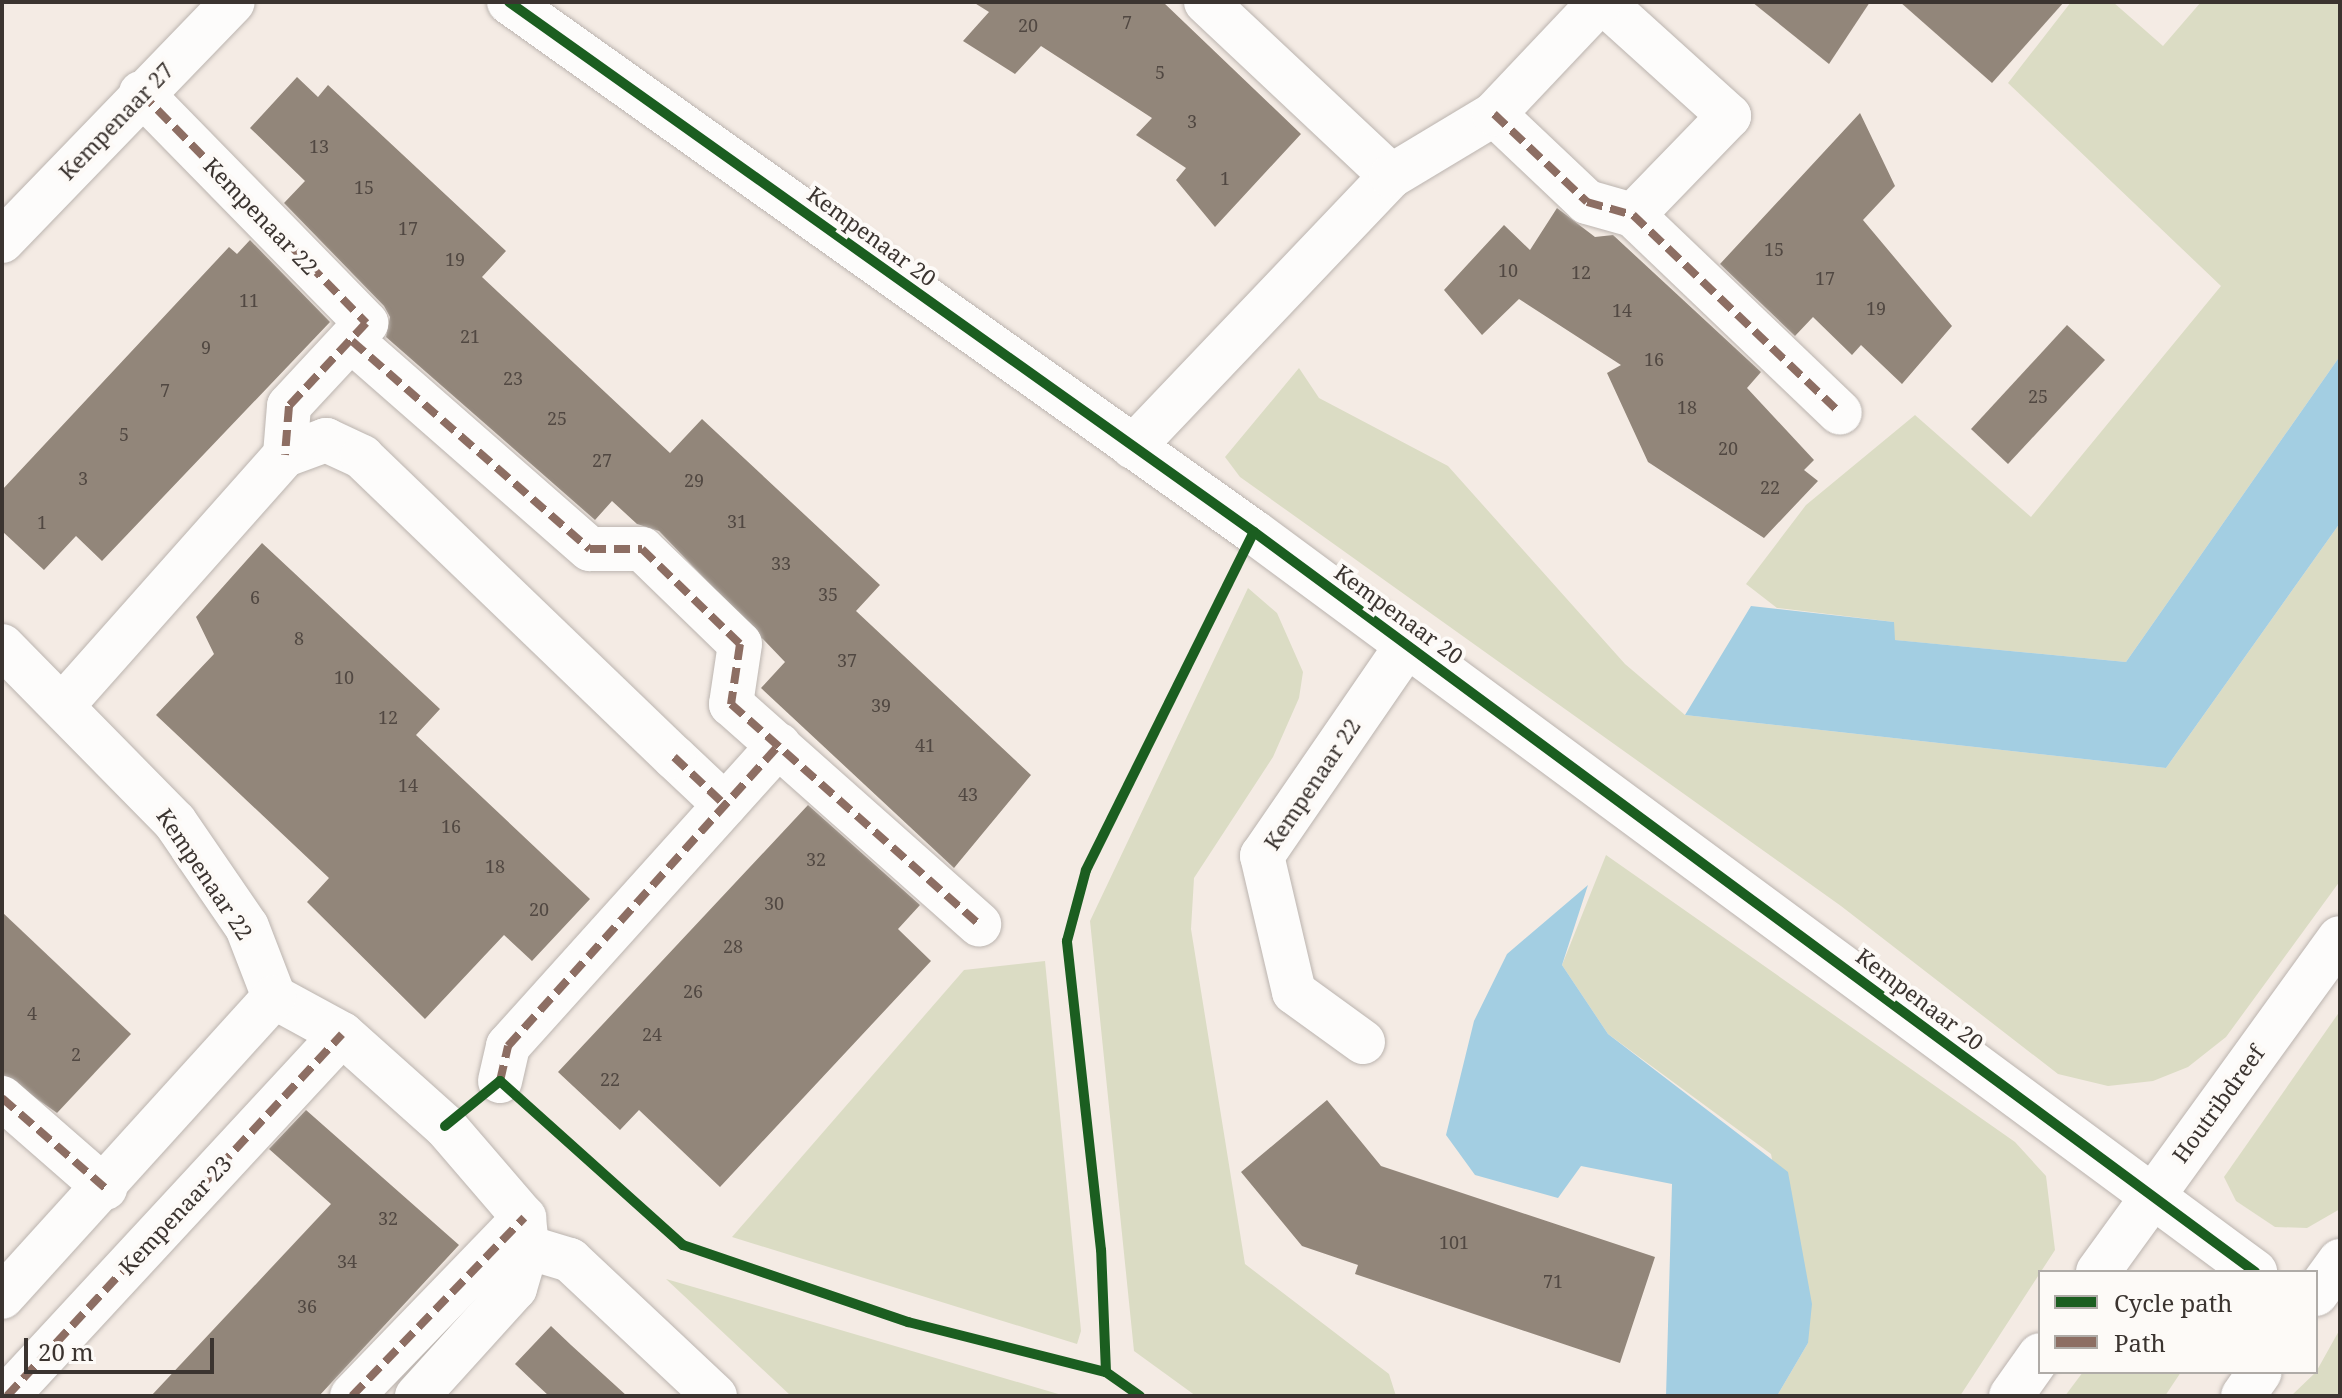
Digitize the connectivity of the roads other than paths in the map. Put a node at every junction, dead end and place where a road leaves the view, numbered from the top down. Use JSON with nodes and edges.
{"nodes":[{"id":1,"x":233,"y":2,"type":"edge"},
{"id":2,"x":509,"y":2,"type":"edge"},
{"id":3,"x":1206,"y":2,"type":"edge"},
{"id":4,"x":1602,"y":2,"type":"edge"},
{"id":5,"x":141,"y":93,"type":"junction"},
{"id":6,"x":1494,"y":114,"type":"junction"},
{"id":7,"x":1391,"y":176,"type":"junction"},
{"id":8,"x":1633,"y":215,"type":"junction"},
{"id":9,"x":2,"y":241,"type":"edge"},
{"id":10,"x":352,"y":341,"type":"junction"},
{"id":11,"x":1840,"y":413,"type":"dead end"},
{"id":12,"x":1133,"y":447,"type":"junction"},
{"id":13,"x":285,"y":455,"type":"junction"},
{"id":14,"x":1407,"y":645,"type":"junction"},
{"id":15,"x":2,"y":646,"type":"edge"},
{"id":16,"x":63,"y":705,"type":"junction"},
{"id":17,"x":779,"y":745,"type":"junction"},
{"id":18,"x":725,"y":805,"type":"junction"},
{"id":19,"x":979,"y":924,"type":"dead end"},
{"id":20,"x":2340,"y":938,"type":"edge"},
{"id":21,"x":274,"y":997,"type":"junction"},
{"id":22,"x":342,"y":1034,"type":"junction"},
{"id":23,"x":1363,"y":1042,"type":"dead end"},
{"id":24,"x":500,"y":1081,"type":"dead end"},
{"id":25,"x":2,"y":1098,"type":"edge"},
{"id":26,"x":105,"y":1188,"type":"junction"},
{"id":27,"x":2152,"y":1196,"type":"junction"},
{"id":28,"x":526,"y":1232,"type":"junction"},
{"id":29,"x":2340,"y":1261,"type":"edge"},
{"id":30,"x":2099,"y":1270,"type":"edge"},
{"id":31,"x":2252,"y":1270,"type":"edge"},
{"id":32,"x":9,"y":1275,"type":"edge"},
{"id":33,"x":2318,"y":1291,"type":"edge"},
{"id":34,"x":2038,"y":1358,"type":"edge"},
{"id":35,"x":2259,"y":1374,"type":"edge"},
{"id":36,"x":7,"y":1396,"type":"edge"},
{"id":37,"x":352,"y":1396,"type":"edge"},
{"id":38,"x":417,"y":1396,"type":"edge"},
{"id":39,"x":715,"y":1396,"type":"edge"},
{"id":40,"x":2011,"y":1396,"type":"edge"},
{"id":41,"x":2243,"y":1396,"type":"edge"}],
"edges":[{"from":1,"to":5,"type":"street","name":"Kempenaar 27"},
{"from":2,"to":12,"type":"street","name":"Kempenaar 20"},
{"from":3,"to":7,"type":"street"},
{"from":4,"to":6,"type":"street"},
{"from":4,"to":8,"type":"street"},
{"from":5,"to":9,"type":"street","name":"Kempenaar 27"},
{"from":5,"to":10,"type":"street","name":"Kempenaar 22"},
{"from":6,"to":7,"type":"street"},
{"from":6,"to":8,"type":"street"},
{"from":7,"to":12,"type":"street"},
{"from":8,"to":11,"type":"street"},
{"from":10,"to":13,"type":"street"},
{"from":10,"to":17,"type":"street"},
{"from":12,"to":14,"type":"street","name":"Kempenaar 20"},
{"from":13,"to":16,"type":"street"},
{"from":13,"to":18,"type":"street"},
{"from":14,"to":23,"type":"street","name":"Kempenaar 22"},
{"from":14,"to":27,"type":"street","name":"Kempenaar 20"},
{"from":15,"to":16,"type":"street","name":"Kempenaar 22"},
{"from":16,"to":21,"type":"street","name":"Kempenaar 22"},
{"from":17,"to":18,"type":"street"},
{"from":17,"to":19,"type":"street"},
{"from":18,"to":24,"type":"street"},
{"from":20,"to":27,"type":"street","name":"Houtribdreef"},
{"from":21,"to":22,"type":"street"},
{"from":21,"to":26,"type":"street"},
{"from":22,"to":28,"type":"street"},
{"from":22,"to":36,"type":"street","name":"Kempenaar 23"},
{"from":25,"to":26,"type":"street"},
{"from":26,"to":32,"type":"street"},
{"from":27,"to":30,"type":"street","name":"Houtribdreef"},
{"from":27,"to":31,"type":"street","name":"Kempenaar 20"},
{"from":28,"to":37,"type":"street"},
{"from":28,"to":38,"type":"street"},
{"from":28,"to":39,"type":"street"},
{"from":29,"to":33,"type":"street"},
{"from":34,"to":40,"type":"street"},
{"from":35,"to":41,"type":"street"}]}
